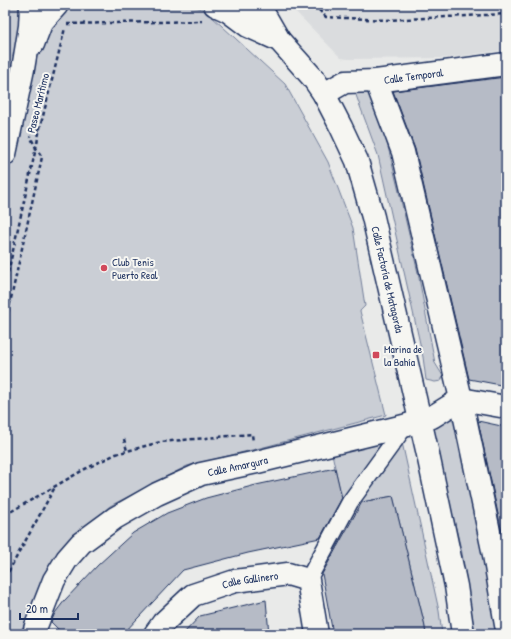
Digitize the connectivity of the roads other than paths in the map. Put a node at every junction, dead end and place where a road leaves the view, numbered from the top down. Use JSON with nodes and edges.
{"nodes":[{"id":1,"x":31,"y":5,"type":"edge"},
{"id":2,"x":254,"y":5,"type":"edge"},
{"id":3,"x":62,"y":13,"type":"edge"},
{"id":4,"x":211,"y":13,"type":"edge"},
{"id":5,"x":278,"y":40,"type":"junction"},
{"id":6,"x":506,"y":64,"type":"edge"},
{"id":7,"x":23,"y":69,"type":"junction"},
{"id":8,"x":376,"y":81,"type":"junction"},
{"id":9,"x":324,"y":94,"type":"junction"},
{"id":10,"x":5,"y":154,"type":"edge"},
{"id":11,"x":462,"y":399,"type":"junction"},
{"id":12,"x":506,"y":407,"type":"edge"},
{"id":13,"x":412,"y":423,"type":"junction"},
{"id":14,"x":308,"y":580,"type":"junction"},
{"id":15,"x":506,"y":625,"type":"edge"},
{"id":16,"x":34,"y":634,"type":"edge"},
{"id":17,"x":155,"y":634,"type":"edge"},
{"id":18,"x":318,"y":634,"type":"edge"},
{"id":19,"x":463,"y":634,"type":"edge"}],
"edges":[{"from":1,"to":7,"type":"street"},
{"from":2,"to":5,"type":"street"},
{"from":3,"to":7,"type":"street"},
{"from":4,"to":5,"type":"street"},
{"from":5,"to":9,"type":"street","name":"Calle Factoría de Matagorda"},
{"from":6,"to":8,"type":"street","name":"Calle Temporal"},
{"from":7,"to":10,"type":"street"},
{"from":8,"to":9,"type":"street","name":"Calle Temporal"},
{"from":8,"to":11,"type":"street"},
{"from":9,"to":13,"type":"street","name":"Calle Factoría de Matagorda"},
{"from":11,"to":12,"type":"street"},
{"from":11,"to":13,"type":"street","name":"Calle Amargura"},
{"from":11,"to":15,"type":"street"},
{"from":13,"to":14,"type":"street"},
{"from":13,"to":16,"type":"street","name":"Calle Amargura"},
{"from":13,"to":19,"type":"street","name":"Calle Factoría de Matagorda"},
{"from":14,"to":17,"type":"street","name":"Calle Gallinero"},
{"from":14,"to":18,"type":"street"}]}
